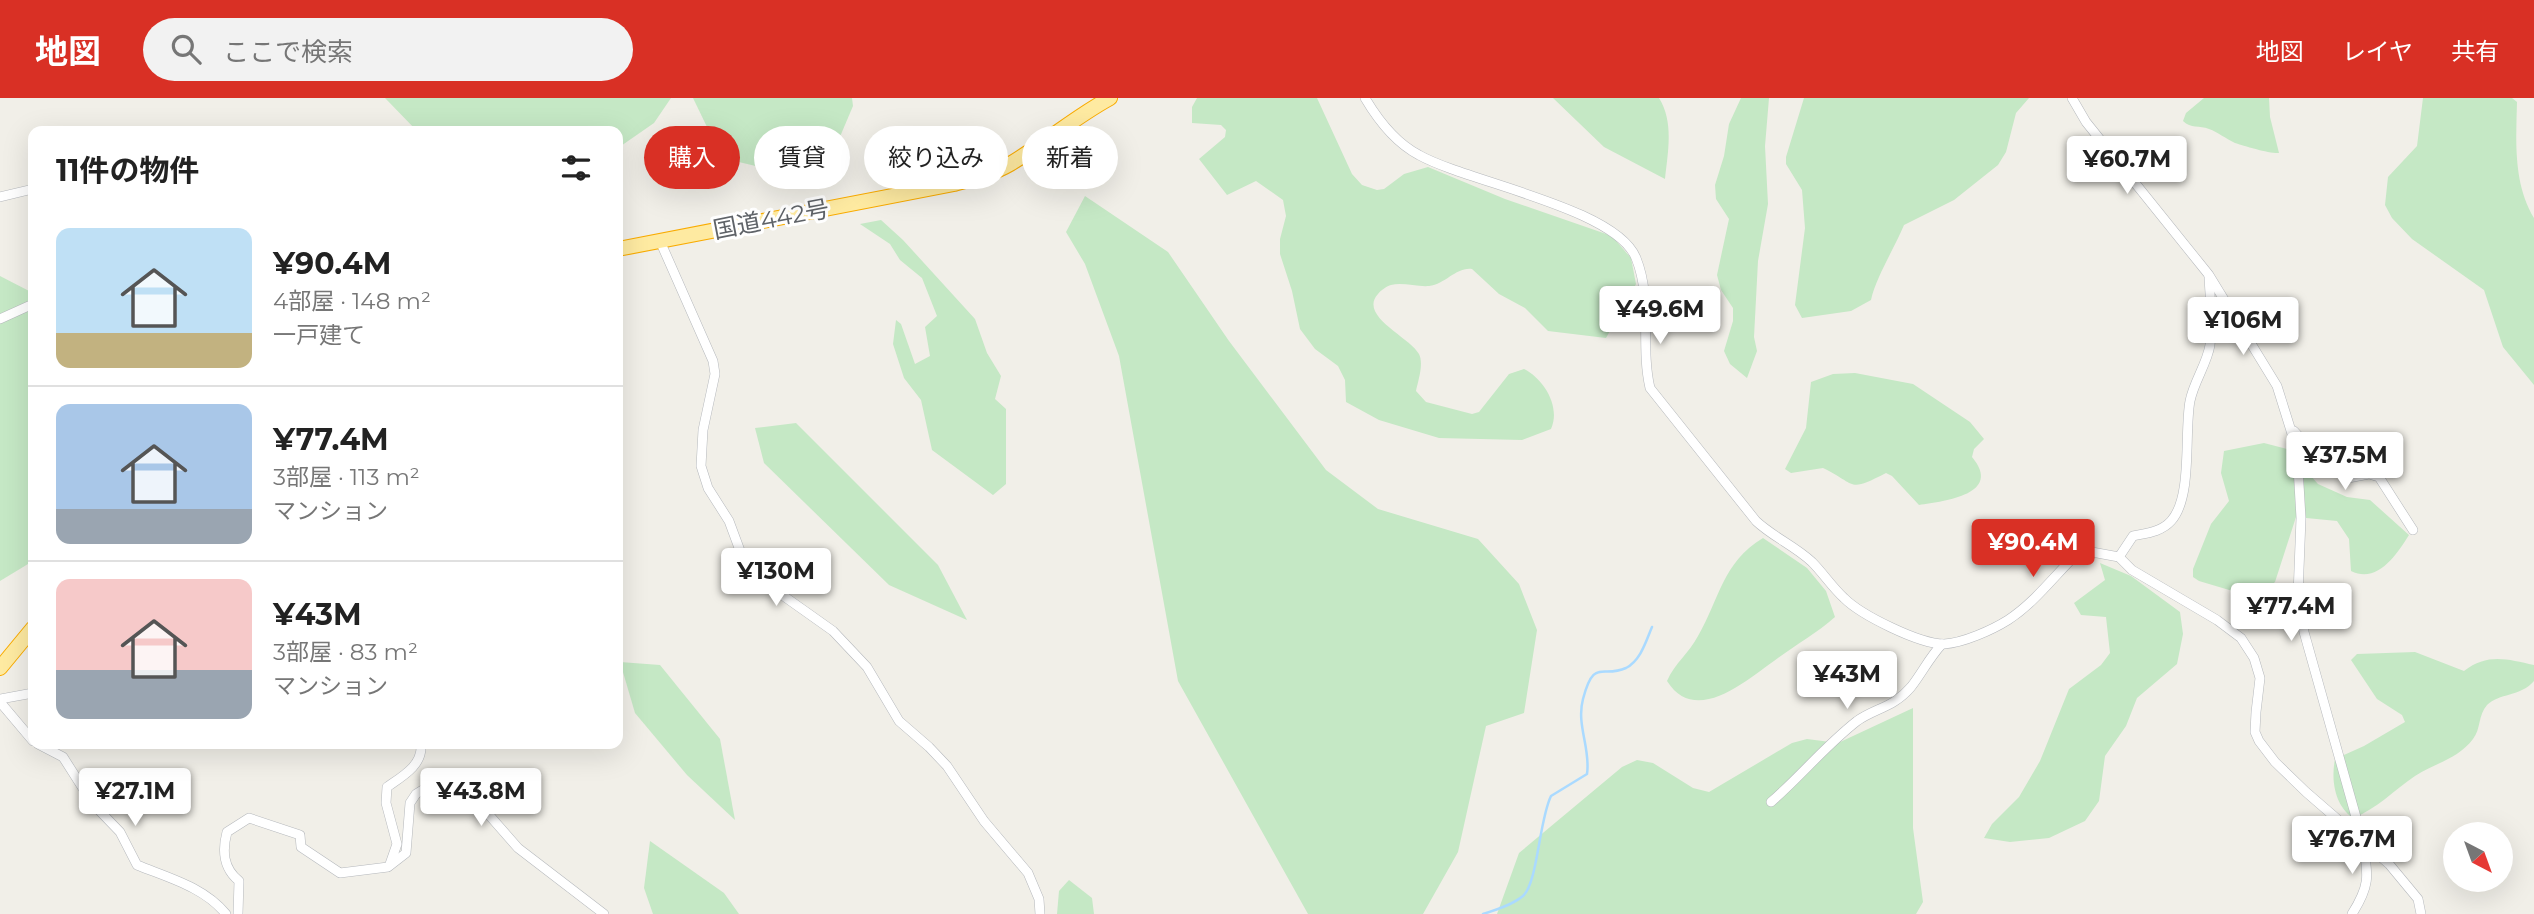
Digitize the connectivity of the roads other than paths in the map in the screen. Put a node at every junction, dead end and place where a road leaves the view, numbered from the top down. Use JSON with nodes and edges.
{"nodes":[{"id":1,"x":1110,"y":98,"type":"edge"},
{"id":2,"x":1365,"y":98,"type":"edge"},
{"id":3,"x":2072,"y":98,"type":"edge"},
{"id":4,"x":28,"y":190,"type":"edge"},
{"id":5,"x":0,"y":197,"type":"edge"},
{"id":6,"x":660,"y":241,"type":"junction"},
{"id":7,"x":623,"y":248,"type":"edge"},
{"id":8,"x":2209,"y":275,"type":"junction"},
{"id":9,"x":28,"y":306,"type":"edge"},
{"id":10,"x":0,"y":319,"type":"edge"},
{"id":11,"x":2293,"y":430,"type":"junction"},
{"id":12,"x":2413,"y":530,"type":"dead end"},
{"id":13,"x":2119,"y":557,"type":"junction"},
{"id":14,"x":28,"y":634,"type":"edge"},
{"id":15,"x":1942,"y":644,"type":"junction"},
{"id":16,"x":0,"y":668,"type":"edge"},
{"id":17,"x":28,"y":694,"type":"edge"},
{"id":18,"x":0,"y":701,"type":"edge"},
{"id":19,"x":28,"y":735,"type":"edge"},
{"id":20,"x":48,"y":749,"type":"edge"},
{"id":21,"x":422,"y":749,"type":"edge"},
{"id":22,"x":1771,"y":802,"type":"dead end"},
{"id":23,"x":2363,"y":842,"type":"junction"},
{"id":24,"x":388,"y":867,"type":"junction"},
{"id":25,"x":226,"y":914,"type":"edge"},
{"id":26,"x":238,"y":914,"type":"edge"},
{"id":27,"x":604,"y":914,"type":"edge"},
{"id":28,"x":1040,"y":914,"type":"edge"},
{"id":29,"x":2352,"y":914,"type":"edge"},
{"id":30,"x":2421,"y":914,"type":"edge"}],
"edges":[{"from":1,"to":6,"type":"highway","name":"国道442号"},
{"from":2,"to":15,"type":"street"},
{"from":3,"to":8,"type":"street"},
{"from":4,"to":5,"type":"street"},
{"from":6,"to":7,"type":"highway","name":"国道442号"},
{"from":6,"to":28,"type":"street"},
{"from":8,"to":11,"type":"street"},
{"from":8,"to":13,"type":"street"},
{"from":9,"to":10,"type":"street"},
{"from":11,"to":12,"type":"street"},
{"from":11,"to":23,"type":"street"},
{"from":13,"to":15,"type":"street"},
{"from":13,"to":23,"type":"street"},
{"from":14,"to":16,"type":"highway"},
{"from":15,"to":22,"type":"street"},
{"from":17,"to":18,"type":"street"},
{"from":18,"to":19,"type":"street"},
{"from":20,"to":25,"type":"street"},
{"from":21,"to":24,"type":"street"},
{"from":23,"to":29,"type":"street"},
{"from":23,"to":30,"type":"street"},
{"from":24,"to":26,"type":"street"},
{"from":24,"to":27,"type":"street"}]}
